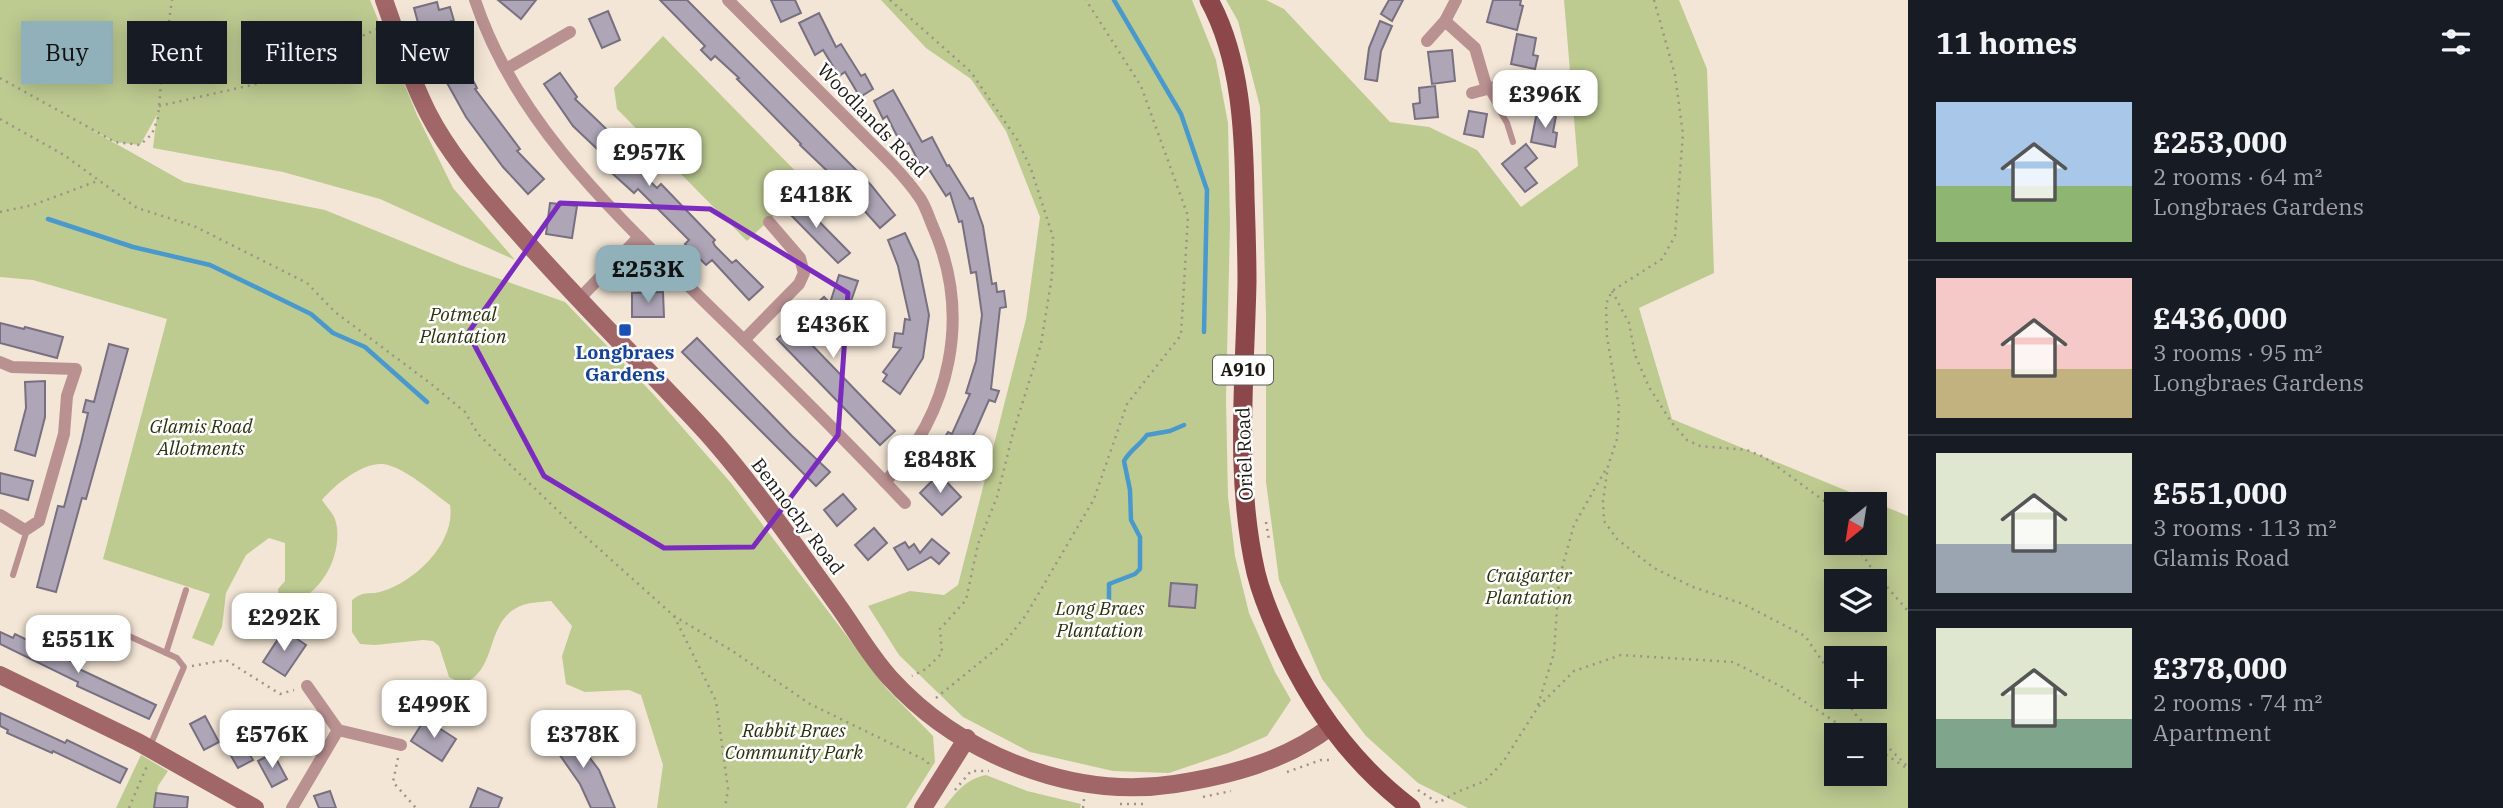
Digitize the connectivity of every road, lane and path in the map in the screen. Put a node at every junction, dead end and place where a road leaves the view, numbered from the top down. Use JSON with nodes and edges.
{"nodes":[{"id":1,"x":172,"y":0,"type":"edge"},
{"id":2,"x":384,"y":0,"type":"edge"},
{"id":3,"x":475,"y":0,"type":"edge"},
{"id":4,"x":728,"y":0,"type":"edge"},
{"id":5,"x":890,"y":0,"type":"edge"},
{"id":6,"x":1086,"y":0,"type":"edge"},
{"id":7,"x":1209,"y":0,"type":"edge"},
{"id":8,"x":1456,"y":0,"type":"edge"},
{"id":9,"x":1654,"y":0,"type":"edge"},
{"id":10,"x":392,"y":21,"type":"edge"},
{"id":11,"x":1445,"y":21,"type":"junction"},
{"id":12,"x":376,"y":30,"type":"edge"},
{"id":13,"x":570,"y":32,"type":"dead end"},
{"id":14,"x":1426,"y":41,"type":"dead end"},
{"id":15,"x":506,"y":69,"type":"junction"},
{"id":16,"x":0,"y":78,"type":"edge"},
{"id":17,"x":416,"y":84,"type":"edge"},
{"id":18,"x":1502,"y":85,"type":"dead end"},
{"id":19,"x":1487,"y":89,"type":"junction"},
{"id":20,"x":1472,"y":93,"type":"dead end"},
{"id":21,"x":159,"y":106,"type":"junction"},
{"id":22,"x":0,"y":120,"type":"edge"},
{"id":23,"x":1513,"y":142,"type":"dead end"},
{"id":24,"x":100,"y":180,"type":"junction"},
{"id":25,"x":0,"y":212,"type":"edge"},
{"id":26,"x":769,"y":222,"type":"dead end"},
{"id":27,"x":639,"y":237,"type":"junction"},
{"id":28,"x":1612,"y":291,"type":"junction"},
{"id":29,"x":579,"y":299,"type":"junction"},
{"id":30,"x":744,"y":340,"type":"junction"},
{"id":31,"x":0,"y":362,"type":"edge"},
{"id":32,"x":1608,"y":466,"type":"junction"},
{"id":33,"x":885,"y":482,"type":"junction"},
{"id":34,"x":1824,"y":501,"type":"edge"},
{"id":35,"x":905,"y":503,"type":"dead end"},
{"id":36,"x":0,"y":515,"type":"edge"},
{"id":37,"x":1266,"y":522,"type":"dead end"},
{"id":38,"x":27,"y":529,"type":"junction"},
{"id":39,"x":1270,"y":549,"type":"dead end"},
{"id":40,"x":1863,"y":555,"type":"edge"},
{"id":41,"x":13,"y":575,"type":"dead end"},
{"id":42,"x":186,"y":590,"type":"dead end"},
{"id":43,"x":1908,"y":611,"type":"edge"},
{"id":44,"x":674,"y":616,"type":"junction"},
{"id":45,"x":118,"y":631,"type":"dead end"},
{"id":46,"x":166,"y":653,"type":"junction"},
{"id":47,"x":1824,"y":664,"type":"edge"},
{"id":48,"x":184,"y":667,"type":"junction"},
{"id":49,"x":0,"y":676,"type":"edge"},
{"id":50,"x":896,"y":684,"type":"junction"},
{"id":51,"x":307,"y":686,"type":"joint"},
{"id":52,"x":921,"y":707,"type":"junction"},
{"id":53,"x":1538,"y":707,"type":"junction"},
{"id":54,"x":1852,"y":709,"type":"edge"},
{"id":55,"x":1837,"y":723,"type":"edge"},
{"id":56,"x":1330,"y":727,"type":"junction"},
{"id":57,"x":338,"y":730,"type":"junction"},
{"id":58,"x":967,"y":738,"type":"junction"},
{"id":59,"x":401,"y":745,"type":"joint"},
{"id":60,"x":152,"y":749,"type":"junction"},
{"id":61,"x":1887,"y":755,"type":"edge"},
{"id":62,"x":1908,"y":768,"type":"edge"},
{"id":63,"x":942,"y":781,"type":"junction"},
{"id":64,"x":1415,"y":788,"type":"dead end"},
{"id":65,"x":1084,"y":799,"type":"dead end"},
{"id":66,"x":129,"y":808,"type":"edge"},
{"id":67,"x":255,"y":808,"type":"edge"},
{"id":68,"x":292,"y":808,"type":"edge"},
{"id":69,"x":416,"y":808,"type":"edge"},
{"id":70,"x":725,"y":808,"type":"edge"},
{"id":71,"x":923,"y":808,"type":"edge"},
{"id":72,"x":1083,"y":808,"type":"edge"},
{"id":73,"x":1411,"y":808,"type":"edge"}],
"edges":[{"from":1,"to":21,"type":"path"},
{"from":2,"to":10,"type":"street","name":"Bennochy Road"},
{"from":3,"to":15,"type":"street"},
{"from":4,"to":33,"type":"street","name":"Woodlands Road"},
{"from":5,"to":50,"type":"path"},
{"from":6,"to":52,"type":"path"},
{"from":7,"to":56,"type":"main road","name":"Oriel Road","number":"A910"},
{"from":8,"to":11,"type":"street"},
{"from":9,"to":28,"type":"path"},
{"from":11,"to":14,"type":"street"},
{"from":11,"to":19,"type":"street"},
{"from":12,"to":21,"type":"path"},
{"from":13,"to":15,"type":"street"},
{"from":15,"to":27,"type":"street"},
{"from":16,"to":21,"type":"path"},
{"from":17,"to":29,"type":"street","name":"Bennochy Road"},
{"from":18,"to":19,"type":"street"},
{"from":19,"to":20,"type":"street"},
{"from":19,"to":23,"type":"lane"},
{"from":22,"to":24,"type":"path"},
{"from":24,"to":25,"type":"path"},
{"from":24,"to":44,"type":"path"},
{"from":26,"to":30,"type":"street"},
{"from":27,"to":29,"type":"street"},
{"from":27,"to":30,"type":"street"},
{"from":28,"to":32,"type":"path"},
{"from":28,"to":34,"type":"path"},
{"from":29,"to":50,"type":"street","name":"Bennochy Road"},
{"from":30,"to":33,"type":"street"},
{"from":31,"to":38,"type":"street"},
{"from":32,"to":47,"type":"path"},
{"from":32,"to":53,"type":"path"},
{"from":33,"to":35,"type":"street"},
{"from":36,"to":38,"type":"street"},
{"from":37,"to":39,"type":"path"},
{"from":38,"to":41,"type":"lane"},
{"from":40,"to":43,"type":"path"},
{"from":42,"to":46,"type":"lane"},
{"from":44,"to":63,"type":"path"},
{"from":44,"to":70,"type":"path"},
{"from":45,"to":46,"type":"lane"},
{"from":46,"to":48,"type":"lane"},
{"from":48,"to":51,"type":"path"},
{"from":48,"to":60,"type":"lane"},
{"from":49,"to":60,"type":"street"},
{"from":50,"to":52,"type":"street","name":"Bennochy Road"},
{"from":51,"to":57,"type":"street"},
{"from":52,"to":58,"type":"street","name":"Bennochy Road"},
{"from":53,"to":55,"type":"path"},
{"from":53,"to":64,"type":"path"},
{"from":54,"to":62,"type":"path"},
{"from":56,"to":58,"type":"street","name":"Bennochy Road"},
{"from":56,"to":73,"type":"main road","number":"A910"},
{"from":57,"to":59,"type":"street"},
{"from":57,"to":68,"type":"street"},
{"from":58,"to":63,"type":"street"},
{"from":59,"to":69,"type":"path"},
{"from":60,"to":66,"type":"path"},
{"from":60,"to":67,"type":"street"},
{"from":61,"to":62,"type":"path"},
{"from":63,"to":71,"type":"street"},
{"from":65,"to":72,"type":"path"}]}
